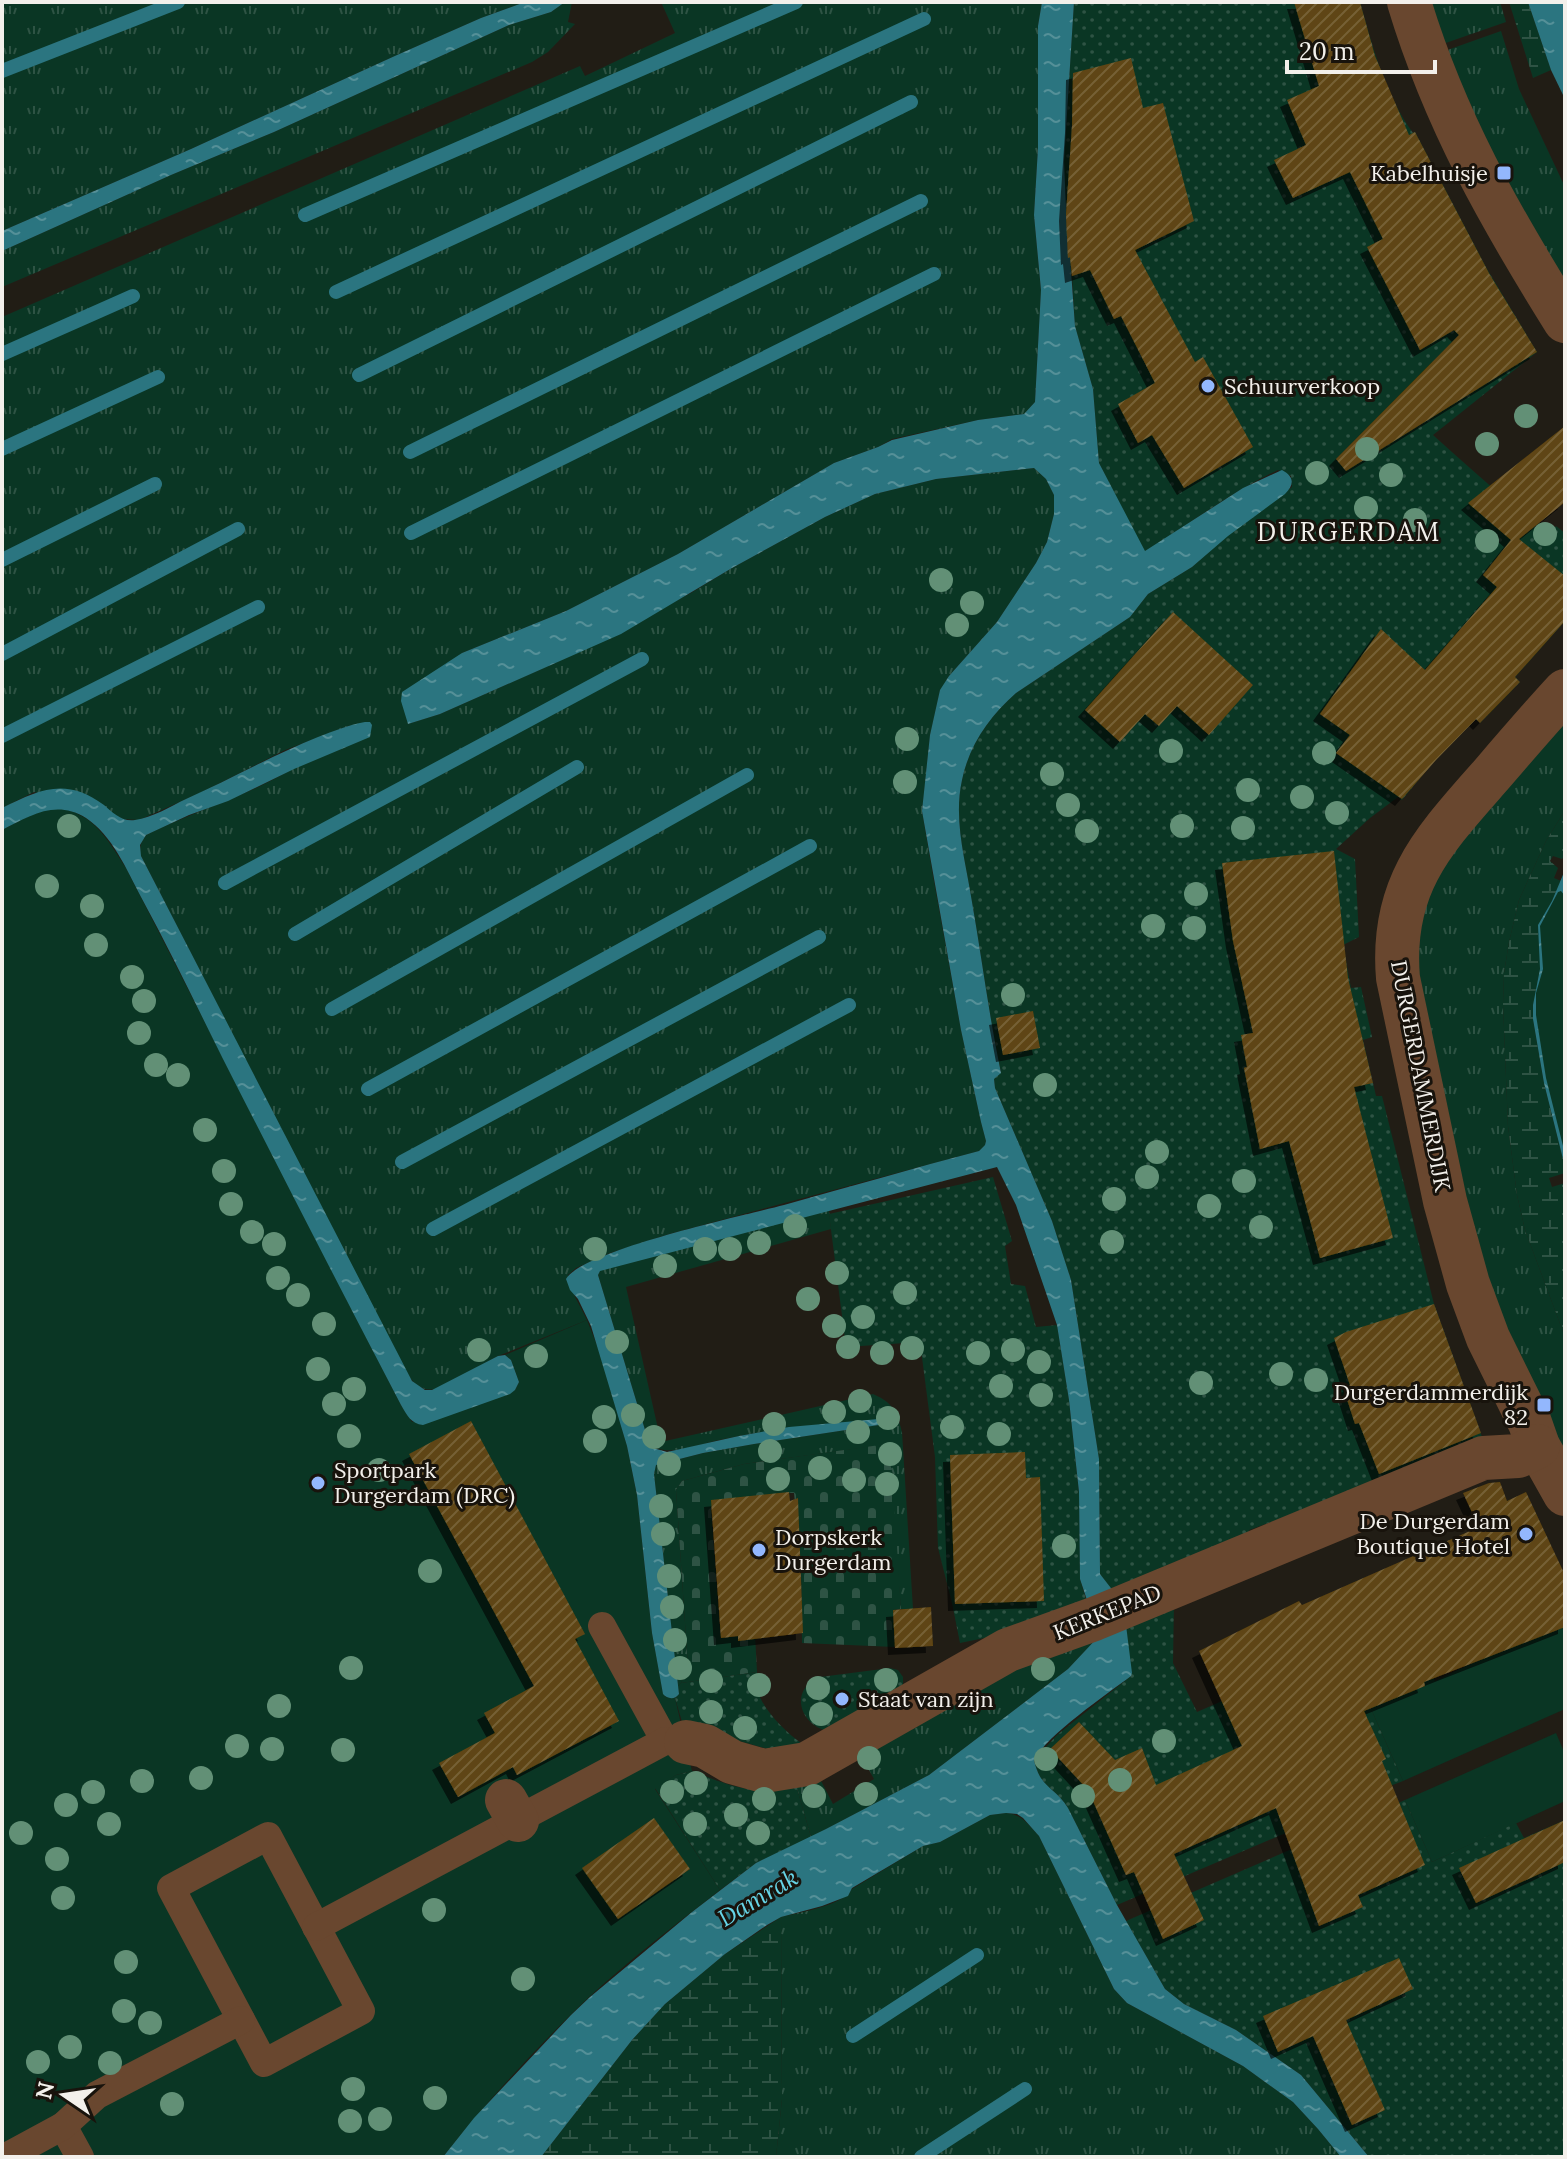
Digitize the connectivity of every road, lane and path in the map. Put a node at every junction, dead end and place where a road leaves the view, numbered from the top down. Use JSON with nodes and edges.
{"nodes":[{"id":1,"x":1409,"y":2,"type":"edge"},
{"id":2,"x":1565,"y":321,"type":"edge"},
{"id":3,"x":1565,"y":691,"type":"edge"},
{"id":4,"x":1538,"y":1446,"type":"junction"},
{"id":5,"x":1565,"y":1494,"type":"edge"},
{"id":6,"x":602,"y":1626,"type":"dead end"},
{"id":7,"x":675,"y":1742,"type":"junction"},
{"id":8,"x":316,"y":1927,"type":"junction"},
{"id":9,"x":241,"y":2020,"type":"junction"},
{"id":10,"x":63,"y":2126,"type":"junction"},
{"id":11,"x":6,"y":2157,"type":"edge"},
{"id":12,"x":80,"y":2157,"type":"edge"}],
"edges":[{"from":1,"to":2,"type":"street"},
{"from":3,"to":4,"type":"street","name":"DURGERDAMMERDIJK"},
{"from":4,"to":5,"type":"street","name":"DURGERDAMMERDIJK"},
{"from":4,"to":7,"type":"street","name":"KERKEPAD"},
{"from":6,"to":7,"type":"lane"},
{"from":7,"to":8,"type":"lane"},
{"from":8,"to":9,"type":"lane"},
{"from":8,"to":9,"type":"lane"},
{"from":9,"to":10,"type":"lane"},
{"from":10,"to":11,"type":"lane"},
{"from":10,"to":12,"type":"lane"}]}
